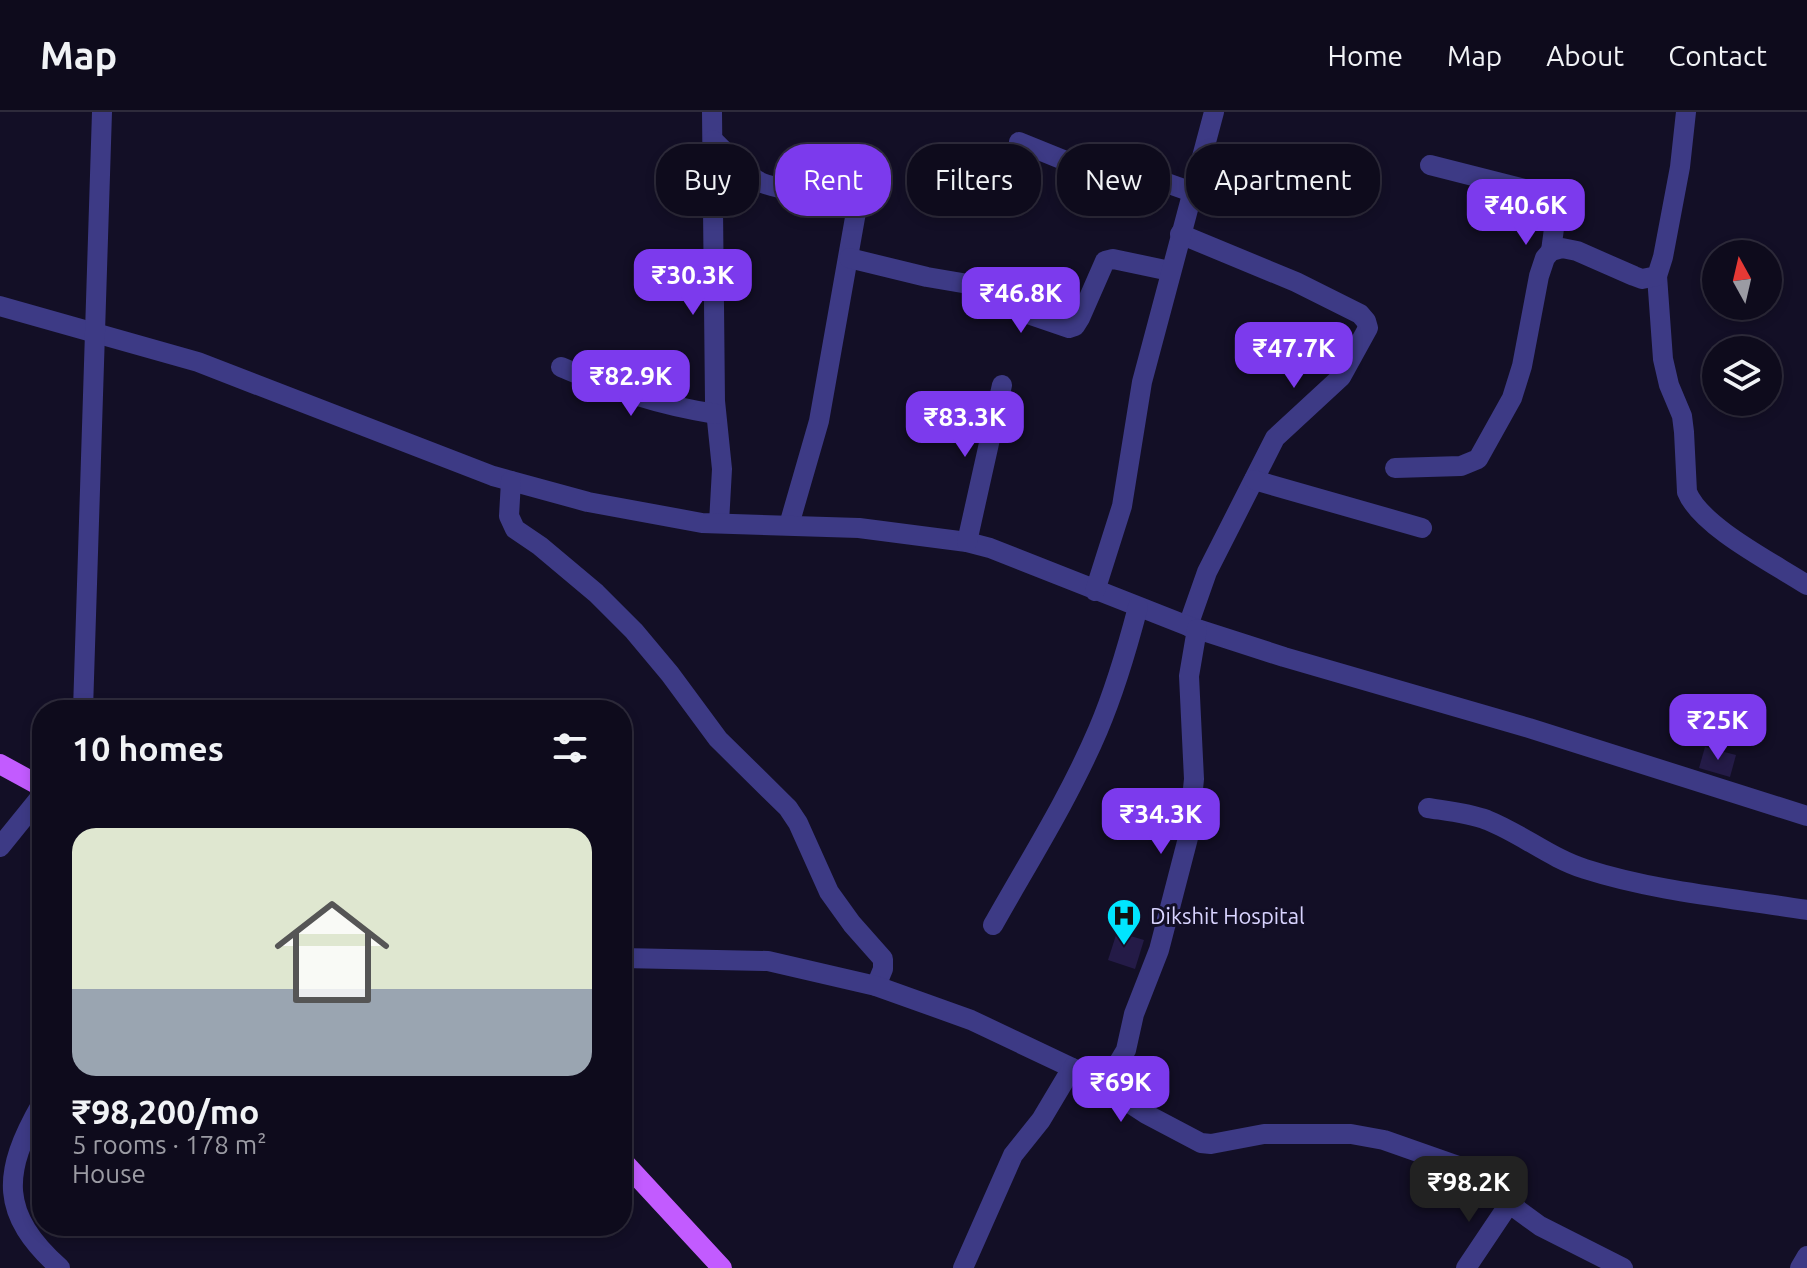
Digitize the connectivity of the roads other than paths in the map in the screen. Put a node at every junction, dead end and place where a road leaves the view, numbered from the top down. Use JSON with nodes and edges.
{"nodes":[{"id":1,"x":102,"y":112,"type":"edge"},
{"id":2,"x":712,"y":112,"type":"edge"},
{"id":3,"x":1213,"y":112,"type":"edge"},
{"id":4,"x":1686,"y":112,"type":"edge"},
{"id":5,"x":713,"y":140,"type":"junction"},
{"id":6,"x":1019,"y":142,"type":"dead end"},
{"id":7,"x":1205,"y":144,"type":"edge"},
{"id":8,"x":1430,"y":165,"type":"dead end"},
{"id":9,"x":1186,"y":190,"type":"edge"},
{"id":10,"x":1186,"y":213,"type":"edge"},
{"id":11,"x":1180,"y":234,"type":"junction"},
{"id":12,"x":1551,"y":251,"type":"junction"},
{"id":13,"x":849,"y":258,"type":"junction"},
{"id":14,"x":1170,"y":271,"type":"junction"},
{"id":15,"x":1657,"y":276,"type":"junction"},
{"id":16,"x":0,"y":306,"type":"edge"},
{"id":17,"x":94,"y":331,"type":"junction"},
{"id":18,"x":561,"y":367,"type":"dead end"},
{"id":19,"x":1002,"y":385,"type":"dead end"},
{"id":20,"x":716,"y":414,"type":"junction"},
{"id":21,"x":1395,"y":468,"type":"dead end"},
{"id":22,"x":1254,"y":480,"type":"junction"},
{"id":23,"x":511,"y":481,"type":"junction"},
{"id":24,"x":719,"y":523,"type":"junction"},
{"id":25,"x":789,"y":525,"type":"junction"},
{"id":26,"x":1422,"y":528,"type":"dead end"},
{"id":27,"x":967,"y":542,"type":"junction"},
{"id":28,"x":1807,"y":585,"type":"edge"},
{"id":29,"x":1095,"y":591,"type":"junction"},
{"id":30,"x":1138,"y":607,"type":"junction"},
{"id":31,"x":1192,"y":628,"type":"junction"},
{"id":32,"x":83,"y":700,"type":"edge"},
{"id":33,"x":0,"y":764,"type":"edge"},
{"id":34,"x":32,"y":782,"type":"edge"},
{"id":35,"x":32,"y":807,"type":"edge"},
{"id":36,"x":1428,"y":808,"type":"dead end"},
{"id":37,"x":1807,"y":816,"type":"edge"},
{"id":38,"x":0,"y":847,"type":"edge"},
{"id":39,"x":1807,"y":910,"type":"edge"},
{"id":40,"x":993,"y":925,"type":"dead end"},
{"id":41,"x":632,"y":958,"type":"edge"},
{"id":42,"x":876,"y":986,"type":"junction"},
{"id":43,"x":1072,"y":1068,"type":"junction"},
{"id":44,"x":1104,"y":1087,"type":"junction"},
{"id":45,"x":32,"y":1123,"type":"edge"},
{"id":46,"x":632,"y":1171,"type":"edge"},
{"id":47,"x":1509,"y":1204,"type":"junction"},
{"id":48,"x":1807,"y":1256,"type":"edge"},
{"id":49,"x":60,"y":1268,"type":"edge"},
{"id":50,"x":722,"y":1268,"type":"edge"},
{"id":51,"x":963,"y":1268,"type":"edge"},
{"id":52,"x":1466,"y":1268,"type":"edge"},
{"id":53,"x":1623,"y":1268,"type":"edge"},
{"id":54,"x":1800,"y":1268,"type":"edge"}],
"edges":[{"from":1,"to":17,"type":"street"},
{"from":2,"to":5,"type":"street"},
{"from":3,"to":7,"type":"street"},
{"from":4,"to":15,"type":"street"},
{"from":5,"to":13,"type":"street"},
{"from":5,"to":20,"type":"street"},
{"from":6,"to":9,"type":"street"},
{"from":8,"to":12,"type":"street"},
{"from":10,"to":11,"type":"street"},
{"from":11,"to":14,"type":"street"},
{"from":11,"to":22,"type":"street"},
{"from":12,"to":15,"type":"street"},
{"from":12,"to":21,"type":"street"},
{"from":13,"to":14,"type":"street"},
{"from":13,"to":25,"type":"street"},
{"from":14,"to":29,"type":"street"},
{"from":15,"to":28,"type":"street"},
{"from":16,"to":17,"type":"street"},
{"from":17,"to":23,"type":"street"},
{"from":17,"to":32,"type":"street"},
{"from":18,"to":20,"type":"street"},
{"from":19,"to":27,"type":"street"},
{"from":20,"to":24,"type":"street"},
{"from":22,"to":26,"type":"street"},
{"from":22,"to":31,"type":"street"},
{"from":23,"to":24,"type":"street"},
{"from":23,"to":42,"type":"street"},
{"from":24,"to":25,"type":"street"},
{"from":25,"to":27,"type":"street"},
{"from":27,"to":29,"type":"street"},
{"from":29,"to":30,"type":"street"},
{"from":30,"to":31,"type":"street"},
{"from":30,"to":40,"type":"street"},
{"from":31,"to":37,"type":"street"},
{"from":31,"to":44,"type":"street"},
{"from":33,"to":34,"type":"main road"},
{"from":35,"to":38,"type":"street"},
{"from":36,"to":39,"type":"street"},
{"from":41,"to":42,"type":"street"},
{"from":42,"to":43,"type":"street"},
{"from":43,"to":44,"type":"street"},
{"from":43,"to":51,"type":"street"},
{"from":44,"to":47,"type":"street"},
{"from":45,"to":49,"type":"street"},
{"from":46,"to":50,"type":"main road"},
{"from":47,"to":52,"type":"street"},
{"from":47,"to":53,"type":"street"},
{"from":48,"to":54,"type":"street"}]}
